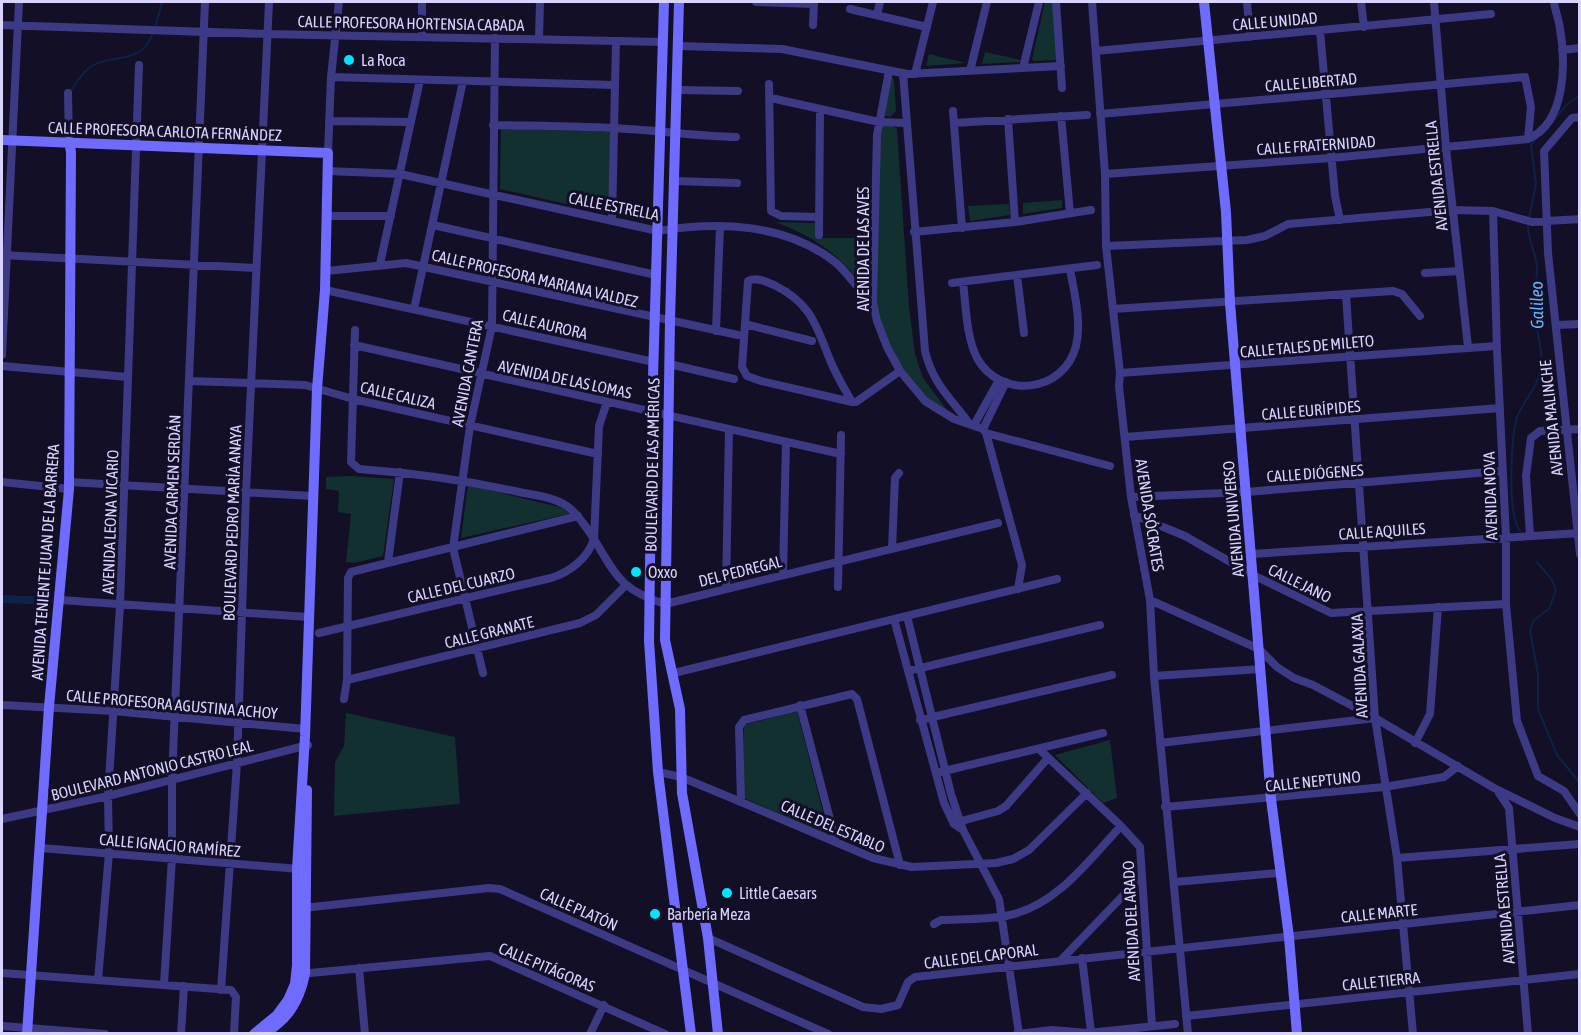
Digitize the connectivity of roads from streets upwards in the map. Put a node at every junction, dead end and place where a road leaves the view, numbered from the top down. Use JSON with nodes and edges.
{"nodes":[{"id":1,"x":19,"y":2,"type":"edge"},
{"id":2,"x":204,"y":2,"type":"edge"},
{"id":3,"x":269,"y":2,"type":"edge"},
{"id":4,"x":339,"y":2,"type":"edge"},
{"id":5,"x":423,"y":2,"type":"edge"},
{"id":6,"x":540,"y":2,"type":"edge"},
{"id":7,"x":664,"y":2,"type":"edge"},
{"id":8,"x":679,"y":2,"type":"edge"},
{"id":9,"x":756,"y":2,"type":"edge"},
{"id":10,"x":860,"y":2,"type":"edge"},
{"id":11,"x":880,"y":2,"type":"edge"},
{"id":12,"x":933,"y":2,"type":"edge"},
{"id":13,"x":987,"y":2,"type":"edge"},
{"id":14,"x":1039,"y":2,"type":"edge"},
{"id":15,"x":1056,"y":2,"type":"edge"},
{"id":16,"x":1092,"y":2,"type":"edge"},
{"id":17,"x":1204,"y":2,"type":"edge"},
{"id":18,"x":1247,"y":2,"type":"edge"},
{"id":19,"x":1361,"y":2,"type":"edge"},
{"id":20,"x":1434,"y":2,"type":"edge"},
{"id":21,"x":1554,"y":2,"type":"edge"},
{"id":22,"x":814,"y":3,"type":"edge"},
{"id":23,"x":850,"y":9,"type":"dead end"},
{"id":24,"x":860,"y":11,"type":"junction"},
{"id":25,"x":1491,"y":14,"type":"dead end"},
{"id":26,"x":877,"y":15,"type":"junction"},
{"id":27,"x":1436,"y":20,"type":"junction"},
{"id":28,"x":2,"y":25,"type":"edge"},
{"id":29,"x":813,"y":25,"type":"dead end"},
{"id":30,"x":18,"y":26,"type":"junction"},
{"id":31,"x":927,"y":27,"type":"junction"},
{"id":32,"x":1364,"y":27,"type":"junction"},
{"id":33,"x":1320,"y":31,"type":"junction"},
{"id":34,"x":203,"y":32,"type":"junction"},
{"id":35,"x":267,"y":34,"type":"junction"},
{"id":36,"x":335,"y":36,"type":"junction"},
{"id":37,"x":422,"y":36,"type":"junction"},
{"id":38,"x":1250,"y":37,"type":"junction"},
{"id":39,"x":495,"y":38,"type":"junction"},
{"id":40,"x":539,"y":38,"type":"junction"},
{"id":41,"x":616,"y":41,"type":"junction"},
{"id":42,"x":1208,"y":41,"type":"junction"},
{"id":43,"x":663,"y":42,"type":"junction"},
{"id":44,"x":678,"y":46,"type":"junction"},
{"id":45,"x":1580,"y":48,"type":"edge"},
{"id":46,"x":1562,"y":50,"type":"junction"},
{"id":47,"x":1096,"y":51,"type":"junction"},
{"id":48,"x":139,"y":65,"type":"dead end"},
{"id":49,"x":1061,"y":66,"type":"junction"},
{"id":50,"x":1023,"y":68,"type":"junction"},
{"id":51,"x":889,"y":71,"type":"junction"},
{"id":52,"x":970,"y":71,"type":"junction"},
{"id":53,"x":903,"y":73,"type":"junction"},
{"id":54,"x":915,"y":74,"type":"junction"},
{"id":55,"x":331,"y":77,"type":"junction"},
{"id":56,"x":420,"y":80,"type":"junction"},
{"id":57,"x":463,"y":81,"type":"junction"},
{"id":58,"x":494,"y":82,"type":"junction"},
{"id":59,"x":769,"y":84,"type":"dead end"},
{"id":60,"x":1441,"y":84,"type":"junction"},
{"id":61,"x":615,"y":85,"type":"junction"},
{"id":62,"x":1062,"y":88,"type":"dead end"},
{"id":63,"x":677,"y":90,"type":"junction"},
{"id":64,"x":738,"y":91,"type":"dead end"},
{"id":65,"x":68,"y":93,"type":"dead end"},
{"id":66,"x":1325,"y":94,"type":"junction"},
{"id":67,"x":771,"y":98,"type":"junction"},
{"id":68,"x":1213,"y":104,"type":"junction"},
{"id":69,"x":820,"y":109,"type":"junction"},
{"id":70,"x":953,"y":111,"type":"dead end"},
{"id":71,"x":1100,"y":114,"type":"junction"},
{"id":72,"x":1087,"y":115,"type":"dead end"},
{"id":73,"x":1061,"y":116,"type":"junction"},
{"id":74,"x":1580,"y":117,"type":"edge"},
{"id":75,"x":1008,"y":119,"type":"junction"},
{"id":76,"x":329,"y":121,"type":"junction"},
{"id":77,"x":411,"y":122,"type":"junction"},
{"id":78,"x":879,"y":122,"type":"junction"},
{"id":79,"x":906,"y":123,"type":"junction"},
{"id":80,"x":954,"y":123,"type":"junction"},
{"id":81,"x":494,"y":125,"type":"junction"},
{"id":82,"x":614,"y":128,"type":"junction"},
{"id":83,"x":661,"y":131,"type":"junction"},
{"id":84,"x":676,"y":133,"type":"junction"},
{"id":85,"x":736,"y":137,"type":"dead end"},
{"id":86,"x":1531,"y":138,"type":"junction"},
{"id":87,"x":7,"y":140,"type":"edge"},
{"id":88,"x":69,"y":142,"type":"junction"},
{"id":89,"x":1548,"y":144,"type":"junction"},
{"id":90,"x":137,"y":146,"type":"junction"},
{"id":91,"x":198,"y":147,"type":"junction"},
{"id":92,"x":1446,"y":148,"type":"junction"},
{"id":93,"x":261,"y":150,"type":"junction"},
{"id":94,"x":328,"y":153,"type":"junction"},
{"id":95,"x":1331,"y":158,"type":"junction"},
{"id":96,"x":1220,"y":166,"type":"junction"},
{"id":97,"x":328,"y":171,"type":"junction"},
{"id":98,"x":400,"y":174,"type":"junction"},
{"id":99,"x":1105,"y":174,"type":"junction"},
{"id":100,"x":675,"y":181,"type":"junction"},
{"id":101,"x":443,"y":183,"type":"junction"},
{"id":102,"x":737,"y":183,"type":"dead end"},
{"id":103,"x":492,"y":194,"type":"junction"},
{"id":104,"x":1091,"y":210,"type":"dead end"},
{"id":105,"x":1453,"y":210,"type":"junction"},
{"id":106,"x":1493,"y":211,"type":"junction"},
{"id":107,"x":1070,"y":213,"type":"junction"},
{"id":108,"x":327,"y":216,"type":"junction"},
{"id":109,"x":391,"y":216,"type":"junction"},
{"id":110,"x":819,"y":217,"type":"junction"},
{"id":111,"x":1580,"y":219,"type":"edge"},
{"id":112,"x":1340,"y":220,"type":"junction"},
{"id":113,"x":612,"y":221,"type":"junction"},
{"id":114,"x":1547,"y":221,"type":"junction"},
{"id":115,"x":1016,"y":222,"type":"junction"},
{"id":116,"x":433,"y":225,"type":"junction"},
{"id":117,"x":720,"y":226,"type":"junction"},
{"id":118,"x":673,"y":228,"type":"junction"},
{"id":119,"x":962,"y":228,"type":"junction"},
{"id":120,"x":658,"y":231,"type":"junction"},
{"id":121,"x":914,"y":232,"type":"junction"},
{"id":122,"x":819,"y":235,"type":"dead end"},
{"id":123,"x":492,"y":238,"type":"junction"},
{"id":124,"x":1228,"y":241,"type":"junction"},
{"id":125,"x":1106,"y":246,"type":"junction"},
{"id":126,"x":5,"y":256,"type":"edge"},
{"id":127,"x":69,"y":259,"type":"junction"},
{"id":128,"x":133,"y":262,"type":"junction"},
{"id":129,"x":380,"y":264,"type":"junction"},
{"id":130,"x":194,"y":265,"type":"junction"},
{"id":131,"x":1097,"y":265,"type":"dead end"},
{"id":132,"x":424,"y":267,"type":"junction"},
{"id":133,"x":256,"y":268,"type":"junction"},
{"id":134,"x":1070,"y":269,"type":"junction"},
{"id":135,"x":326,"y":271,"type":"junction"},
{"id":136,"x":1460,"y":271,"type":"junction"},
{"id":137,"x":1425,"y":273,"type":"dead end"},
{"id":138,"x":656,"y":275,"type":"junction"},
{"id":139,"x":1017,"y":275,"type":"junction"},
{"id":140,"x":963,"y":282,"type":"junction"},
{"id":141,"x":491,"y":283,"type":"junction"},
{"id":142,"x":952,"y":283,"type":"dead end"},
{"id":143,"x":325,"y":290,"type":"junction"},
{"id":144,"x":1346,"y":295,"type":"junction"},
{"id":145,"x":873,"y":302,"type":"junction"},
{"id":146,"x":1230,"y":303,"type":"junction"},
{"id":147,"x":414,"y":309,"type":"junction"},
{"id":148,"x":1113,"y":309,"type":"junction"},
{"id":149,"x":1420,"y":316,"type":"dead end"},
{"id":150,"x":655,"y":319,"type":"junction"},
{"id":151,"x":670,"y":321,"type":"junction"},
{"id":152,"x":745,"y":324,"type":"junction"},
{"id":153,"x":1580,"y":324,"type":"edge"},
{"id":154,"x":492,"y":326,"type":"junction"},
{"id":155,"x":1556,"y":326,"type":"junction"},
{"id":156,"x":355,"y":330,"type":"dead end"},
{"id":157,"x":716,"y":331,"type":"junction"},
{"id":158,"x":1024,"y":333,"type":"dead end"},
{"id":159,"x":738,"y":335,"type":"dead end"},
{"id":160,"x":812,"y":341,"type":"dead end"},
{"id":161,"x":354,"y":345,"type":"junction"},
{"id":162,"x":1496,"y":346,"type":"junction"},
{"id":163,"x":1468,"y":347,"type":"junction"},
{"id":164,"x":2,"y":355,"type":"edge"},
{"id":165,"x":1350,"y":356,"type":"junction"},
{"id":166,"x":654,"y":362,"type":"junction"},
{"id":167,"x":669,"y":364,"type":"junction"},
{"id":168,"x":2,"y":366,"type":"edge"},
{"id":169,"x":1236,"y":366,"type":"junction"},
{"id":170,"x":900,"y":371,"type":"junction"},
{"id":171,"x":70,"y":372,"type":"junction"},
{"id":172,"x":1120,"y":373,"type":"junction"},
{"id":173,"x":481,"y":374,"type":"junction"},
{"id":174,"x":128,"y":377,"type":"junction"},
{"id":175,"x":734,"y":380,"type":"dead end"},
{"id":176,"x":190,"y":381,"type":"junction"},
{"id":177,"x":1003,"y":381,"type":"junction"},
{"id":178,"x":252,"y":383,"type":"junction"},
{"id":179,"x":317,"y":389,"type":"junction"},
{"id":180,"x":353,"y":399,"type":"junction"},
{"id":181,"x":607,"y":402,"type":"junction"},
{"id":182,"x":852,"y":402,"type":"junction"},
{"id":183,"x":1500,"y":408,"type":"junction"},
{"id":184,"x":652,"y":412,"type":"junction"},
{"id":185,"x":668,"y":415,"type":"junction"},
{"id":186,"x":1354,"y":420,"type":"junction"},
{"id":187,"x":971,"y":423,"type":"junction"},
{"id":188,"x":470,"y":426,"type":"junction"},
{"id":189,"x":729,"y":429,"type":"junction"},
{"id":190,"x":1241,"y":429,"type":"junction"},
{"id":191,"x":1580,"y":429,"type":"edge"},
{"id":192,"x":1566,"y":430,"type":"junction"},
{"id":193,"x":984,"y":431,"type":"junction"},
{"id":194,"x":841,"y":435,"type":"dead end"},
{"id":195,"x":1125,"y":437,"type":"junction"},
{"id":196,"x":786,"y":442,"type":"junction"},
{"id":197,"x":598,"y":454,"type":"junction"},
{"id":198,"x":841,"y":454,"type":"junction"},
{"id":199,"x":1110,"y":466,"type":"dead end"},
{"id":200,"x":1502,"y":471,"type":"junction"},
{"id":201,"x":400,"y":472,"type":"junction"},
{"id":202,"x":898,"y":473,"type":"dead end"},
{"id":203,"x":462,"y":479,"type":"junction"},
{"id":204,"x":2,"y":482,"type":"edge"},
{"id":205,"x":1359,"y":483,"type":"junction"},
{"id":206,"x":125,"y":484,"type":"junction"},
{"id":207,"x":69,"y":485,"type":"junction"},
{"id":208,"x":185,"y":490,"type":"junction"},
{"id":209,"x":246,"y":492,"type":"junction"},
{"id":210,"x":1246,"y":492,"type":"junction"},
{"id":211,"x":312,"y":496,"type":"junction"},
{"id":212,"x":1131,"y":497,"type":"junction"},
{"id":213,"x":1134,"y":514,"type":"junction"},
{"id":214,"x":578,"y":516,"type":"junction"},
{"id":215,"x":998,"y":523,"type":"dead end"},
{"id":216,"x":1578,"y":533,"type":"edge"},
{"id":217,"x":1530,"y":535,"type":"junction"},
{"id":218,"x":1510,"y":537,"type":"junction"},
{"id":219,"x":594,"y":539,"type":"junction"},
{"id":220,"x":1364,"y":546,"type":"junction"},
{"id":221,"x":453,"y":548,"type":"junction"},
{"id":222,"x":892,"y":549,"type":"junction"},
{"id":223,"x":1252,"y":554,"type":"junction"},
{"id":224,"x":1580,"y":554,"type":"edge"},
{"id":225,"x":839,"y":561,"type":"junction"},
{"id":226,"x":388,"y":562,"type":"junction"},
{"id":227,"x":783,"y":575,"type":"junction"},
{"id":228,"x":1253,"y":575,"type":"junction"},
{"id":229,"x":1057,"y":579,"type":"dead end"},
{"id":230,"x":626,"y":586,"type":"junction"},
{"id":231,"x":838,"y":587,"type":"dead end"},
{"id":232,"x":726,"y":589,"type":"junction"},
{"id":233,"x":1018,"y":589,"type":"junction"},
{"id":234,"x":465,"y":598,"type":"junction"},
{"id":235,"x":648,"y":599,"type":"junction"},
{"id":236,"x":60,"y":600,"type":"junction"},
{"id":237,"x":1150,"y":600,"type":"junction"},
{"id":238,"x":120,"y":604,"type":"junction"},
{"id":239,"x":665,"y":604,"type":"junction"},
{"id":240,"x":1506,"y":604,"type":"junction"},
{"id":241,"x":1438,"y":607,"type":"junction"},
{"id":242,"x":181,"y":609,"type":"junction"},
{"id":243,"x":1369,"y":611,"type":"junction"},
{"id":244,"x":242,"y":613,"type":"junction"},
{"id":245,"x":907,"y":616,"type":"junction"},
{"id":246,"x":308,"y":617,"type":"junction"},
{"id":247,"x":894,"y":619,"type":"junction"},
{"id":248,"x":1100,"y":625,"type":"dead end"},
{"id":249,"x":347,"y":627,"type":"junction"},
{"id":250,"x":319,"y":633,"type":"dead end"},
{"id":251,"x":665,"y":640,"type":"junction"},
{"id":252,"x":649,"y":641,"type":"junction"},
{"id":253,"x":477,"y":649,"type":"junction"},
{"id":254,"x":1259,"y":649,"type":"junction"},
{"id":255,"x":919,"y":668,"type":"junction"},
{"id":256,"x":1261,"y":669,"type":"junction"},
{"id":257,"x":908,"y":671,"type":"junction"},
{"id":258,"x":483,"y":673,"type":"dead end"},
{"id":259,"x":674,"y":673,"type":"junction"},
{"id":260,"x":1112,"y":675,"type":"dead end"},
{"id":261,"x":1154,"y":676,"type":"junction"},
{"id":262,"x":347,"y":681,"type":"junction"},
{"id":263,"x":344,"y":699,"type":"dead end"},
{"id":264,"x":2,"y":705,"type":"edge"},
{"id":265,"x":800,"y":705,"type":"junction"},
{"id":266,"x":49,"y":707,"type":"junction"},
{"id":267,"x":113,"y":711,"type":"junction"},
{"id":268,"x":176,"y":717,"type":"junction"},
{"id":269,"x":931,"y":717,"type":"junction"},
{"id":270,"x":1375,"y":718,"type":"junction"},
{"id":271,"x":920,"y":720,"type":"junction"},
{"id":272,"x":239,"y":724,"type":"junction"},
{"id":273,"x":1103,"y":733,"type":"dead end"},
{"id":274,"x":1265,"y":733,"type":"junction"},
{"id":275,"x":305,"y":739,"type":"junction"},
{"id":276,"x":1415,"y":742,"type":"junction"},
{"id":277,"x":1160,"y":743,"type":"junction"},
{"id":278,"x":1040,"y":750,"type":"junction"},
{"id":279,"x":1048,"y":758,"type":"junction"},
{"id":280,"x":237,"y":763,"type":"junction"},
{"id":281,"x":1458,"y":766,"type":"junction"},
{"id":282,"x":658,"y":772,"type":"junction"},
{"id":283,"x":940,"y":772,"type":"junction"},
{"id":284,"x":681,"y":777,"type":"junction"},
{"id":285,"x":172,"y":778,"type":"junction"},
{"id":286,"x":1384,"y":787,"type":"junction"},
{"id":287,"x":1494,"y":788,"type":"junction"},
{"id":288,"x":1087,"y":793,"type":"junction"},
{"id":289,"x":108,"y":796,"type":"junction"},
{"id":290,"x":1271,"y":799,"type":"junction"},
{"id":291,"x":741,"y":802,"type":"junction"},
{"id":292,"x":1165,"y":807,"type":"junction"},
{"id":293,"x":41,"y":810,"type":"junction"},
{"id":294,"x":1580,"y":814,"type":"edge"},
{"id":295,"x":2,"y":819,"type":"edge"},
{"id":296,"x":957,"y":822,"type":"junction"},
{"id":297,"x":1121,"y":826,"type":"junction"},
{"id":298,"x":1580,"y":827,"type":"edge"},
{"id":299,"x":836,"y":842,"type":"junction"},
{"id":300,"x":1580,"y":844,"type":"edge"},
{"id":301,"x":41,"y":848,"type":"junction"},
{"id":302,"x":1512,"y":848,"type":"junction"},
{"id":303,"x":109,"y":853,"type":"junction"},
{"id":304,"x":172,"y":858,"type":"junction"},
{"id":305,"x":1397,"y":858,"type":"junction"},
{"id":306,"x":982,"y":863,"type":"junction"},
{"id":307,"x":229,"y":865,"type":"junction"},
{"id":308,"x":900,"y":866,"type":"junction"},
{"id":309,"x":301,"y":868,"type":"junction"},
{"id":310,"x":1279,"y":873,"type":"junction"},
{"id":311,"x":1141,"y":877,"type":"junction"},
{"id":312,"x":1175,"y":882,"type":"junction"},
{"id":313,"x":1580,"y":905,"type":"edge"},
{"id":314,"x":300,"y":908,"type":"junction"},
{"id":315,"x":1517,"y":911,"type":"junction"},
{"id":316,"x":1003,"y":916,"type":"junction"},
{"id":317,"x":934,"y":924,"type":"dead end"},
{"id":318,"x":1403,"y":924,"type":"junction"},
{"id":319,"x":1289,"y":937,"type":"junction"},
{"id":320,"x":708,"y":938,"type":"junction"},
{"id":321,"x":1181,"y":949,"type":"junction"},
{"id":322,"x":1145,"y":953,"type":"junction"},
{"id":323,"x":1082,"y":958,"type":"junction"},
{"id":324,"x":1061,"y":960,"type":"junction"},
{"id":325,"x":1010,"y":965,"type":"junction"},
{"id":326,"x":359,"y":968,"type":"junction"},
{"id":327,"x":682,"y":969,"type":"junction"},
{"id":328,"x":2,"y":973,"type":"edge"},
{"id":329,"x":300,"y":974,"type":"junction"},
{"id":330,"x":1580,"y":974,"type":"edge"},
{"id":331,"x":31,"y":975,"type":"junction"},
{"id":332,"x":98,"y":980,"type":"junction"},
{"id":333,"x":1523,"y":980,"type":"junction"},
{"id":334,"x":164,"y":984,"type":"junction"},
{"id":335,"x":714,"y":984,"type":"junction"},
{"id":336,"x":184,"y":986,"type":"junction"},
{"id":337,"x":221,"y":990,"type":"junction"},
{"id":338,"x":1409,"y":992,"type":"junction"},
{"id":339,"x":1295,"y":1004,"type":"junction"},
{"id":340,"x":604,"y":1005,"type":"junction"},
{"id":341,"x":1186,"y":1016,"type":"junction"},
{"id":342,"x":1174,"y":1024,"type":"dead end"},
{"id":343,"x":2,"y":1026,"type":"edge"},
{"id":344,"x":1152,"y":1026,"type":"junction"},
{"id":345,"x":27,"y":1031,"type":"edge"},
{"id":346,"x":1091,"y":1032,"type":"edge"},
{"id":347,"x":1018,"y":1033,"type":"edge"},
{"id":348,"x":105,"y":1034,"type":"edge"},
{"id":349,"x":181,"y":1034,"type":"edge"},
{"id":350,"x":234,"y":1034,"type":"edge"},
{"id":351,"x":254,"y":1034,"type":"edge"},
{"id":352,"x":262,"y":1034,"type":"edge"},
{"id":353,"x":365,"y":1034,"type":"edge"},
{"id":354,"x":590,"y":1034,"type":"edge"},
{"id":355,"x":665,"y":1034,"type":"edge"},
{"id":356,"x":691,"y":1034,"type":"edge"},
{"id":357,"x":718,"y":1034,"type":"edge"},
{"id":358,"x":828,"y":1034,"type":"edge"},
{"id":359,"x":1188,"y":1034,"type":"edge"},
{"id":360,"x":1297,"y":1034,"type":"edge"},
{"id":361,"x":1413,"y":1034,"type":"edge"},
{"id":362,"x":1528,"y":1034,"type":"edge"}],
"edges":[{"from":1,"to":30,"type":"street"},
{"from":2,"to":34,"type":"street","name":"AVENIDA CARMEN SERDÁN"},
{"from":3,"to":35,"type":"street","name":"BOULEVARD PEDRO MARÍA ANAYA"},
{"from":4,"to":36,"type":"street"},
{"from":5,"to":37,"type":"street"},
{"from":6,"to":40,"type":"street"},
{"from":7,"to":43,"type":"street","name":"BOULEVARD DE LAS AMÉRICAS"},
{"from":8,"to":44,"type":"street","name":"BOULEVARD DE LAS AMÉRICAS"},
{"from":9,"to":22,"type":"street"},
{"from":10,"to":24,"type":"street"},
{"from":11,"to":26,"type":"street"},
{"from":12,"to":31,"type":"street"},
{"from":13,"to":52,"type":"street"},
{"from":14,"to":50,"type":"street"},
{"from":15,"to":49,"type":"street"},
{"from":16,"to":47,"type":"street","name":"AVENIDA SÓCRATES"},
{"from":17,"to":42,"type":"street","name":"AVENIDA UNIVERSO"},
{"from":18,"to":38,"type":"street"},
{"from":19,"to":32,"type":"street"},
{"from":20,"to":27,"type":"street","name":"AVENIDA ESTRELLA"},
{"from":21,"to":46,"type":"street"},
{"from":22,"to":29,"type":"street"},
{"from":23,"to":24,"type":"street"},
{"from":24,"to":26,"type":"street"},
{"from":25,"to":27,"type":"street","name":"CALLE UNIDAD"},
{"from":26,"to":31,"type":"street"},
{"from":27,"to":32,"type":"street","name":"CALLE UNIDAD"},
{"from":27,"to":60,"type":"street","name":"AVENIDA ESTRELLA"},
{"from":28,"to":30,"type":"street"},
{"from":30,"to":34,"type":"street","name":"CALLE PROFESORA HORTENSIA CABADA"},
{"from":30,"to":87,"type":"street"},
{"from":31,"to":54,"type":"street"},
{"from":32,"to":33,"type":"street","name":"CALLE UNIDAD"},
{"from":33,"to":38,"type":"street","name":"CALLE UNIDAD"},
{"from":33,"to":66,"type":"street"},
{"from":34,"to":35,"type":"street","name":"CALLE PROFESORA HORTENSIA CABADA"},
{"from":34,"to":91,"type":"street","name":"AVENIDA CARMEN SERDÁN"},
{"from":35,"to":36,"type":"street","name":"CALLE PROFESORA HORTENSIA CABADA"},
{"from":35,"to":93,"type":"street","name":"BOULEVARD PEDRO MARÍA ANAYA"},
{"from":36,"to":37,"type":"street","name":"CALLE PROFESORA HORTENSIA CABADA"},
{"from":36,"to":55,"type":"street"},
{"from":37,"to":39,"type":"street","name":"CALLE PROFESORA HORTENSIA CABADA"},
{"from":38,"to":42,"type":"street","name":"CALLE UNIDAD"},
{"from":39,"to":40,"type":"street","name":"CALLE PROFESORA HORTENSIA CABADA"},
{"from":39,"to":58,"type":"street","name":"AVENIDA CANTERA"},
{"from":40,"to":41,"type":"street","name":"CALLE PROFESORA HORTENSIA CABADA"},
{"from":41,"to":43,"type":"street","name":"CALLE PROFESORA HORTENSIA CABADA"},
{"from":41,"to":61,"type":"street"},
{"from":42,"to":47,"type":"street","name":"CALLE UNIDAD"},
{"from":42,"to":68,"type":"street","name":"AVENIDA UNIVERSO"},
{"from":43,"to":83,"type":"street","name":"BOULEVARD DE LAS AMÉRICAS"},
{"from":44,"to":51,"type":"street"},
{"from":44,"to":63,"type":"street","name":"BOULEVARD DE LAS AMÉRICAS"},
{"from":45,"to":46,"type":"street"},
{"from":46,"to":86,"type":"street"},
{"from":47,"to":71,"type":"street","name":"AVENIDA SÓCRATES"},
{"from":48,"to":90,"type":"street","name":"AVENIDA LEONA VICARIO"},
{"from":49,"to":50,"type":"street"},
{"from":49,"to":62,"type":"street"},
{"from":50,"to":52,"type":"street"},
{"from":51,"to":53,"type":"street"},
{"from":51,"to":78,"type":"street","name":"AVENIDA DE LAS AVES"},
{"from":52,"to":54,"type":"street"},
{"from":53,"to":54,"type":"street"},
{"from":53,"to":79,"type":"street","name":"AVENIDA DE LAS AVES"},
{"from":55,"to":56,"type":"street"},
{"from":55,"to":76,"type":"street"},
{"from":56,"to":57,"type":"street"},
{"from":56,"to":77,"type":"street"},
{"from":57,"to":58,"type":"street"},
{"from":57,"to":101,"type":"street"},
{"from":58,"to":61,"type":"street"},
{"from":58,"to":81,"type":"street","name":"AVENIDA CANTERA"},
{"from":59,"to":67,"type":"street"},
{"from":60,"to":66,"type":"street","name":"CALLE LIBERTAD"},
{"from":60,"to":86,"type":"street","name":"CALLE LIBERTAD"},
{"from":60,"to":92,"type":"street","name":"AVENIDA ESTRELLA"},
{"from":61,"to":82,"type":"street"},
{"from":63,"to":64,"type":"street"},
{"from":63,"to":84,"type":"street","name":"BOULEVARD DE LAS AMÉRICAS"},
{"from":65,"to":88,"type":"street","name":"AVENIDA TENIENTE JUAN DE LA BARRERA"},
{"from":66,"to":68,"type":"street","name":"CALLE LIBERTAD"},
{"from":66,"to":95,"type":"street"},
{"from":67,"to":69,"type":"street"},
{"from":67,"to":110,"type":"street"},
{"from":68,"to":71,"type":"street","name":"CALLE LIBERTAD"},
{"from":68,"to":96,"type":"street","name":"AVENIDA UNIVERSO"},
{"from":69,"to":78,"type":"street"},
{"from":69,"to":110,"type":"street"},
{"from":70,"to":80,"type":"street"},
{"from":71,"to":99,"type":"street","name":"AVENIDA SÓCRATES"},
{"from":72,"to":73,"type":"street"},
{"from":73,"to":75,"type":"street"},
{"from":73,"to":107,"type":"street"},
{"from":74,"to":89,"type":"street"},
{"from":75,"to":80,"type":"street"},
{"from":75,"to":115,"type":"street"},
{"from":76,"to":77,"type":"street"},
{"from":76,"to":94,"type":"street"},
{"from":77,"to":98,"type":"street"},
{"from":78,"to":79,"type":"street"},
{"from":78,"to":145,"type":"street","name":"AVENIDA DE LAS AVES"},
{"from":79,"to":121,"type":"street","name":"AVENIDA DE LAS AVES"},
{"from":80,"to":119,"type":"street"},
{"from":81,"to":82,"type":"street"},
{"from":81,"to":103,"type":"street","name":"AVENIDA CANTERA"},
{"from":82,"to":83,"type":"street"},
{"from":82,"to":113,"type":"street"},
{"from":83,"to":84,"type":"street"},
{"from":83,"to":120,"type":"street","name":"BOULEVARD DE LAS AMÉRICAS"},
{"from":84,"to":85,"type":"street"},
{"from":84,"to":100,"type":"street","name":"BOULEVARD DE LAS AMÉRICAS"},
{"from":86,"to":89,"type":"street"},
{"from":86,"to":92,"type":"street","name":"CALLE FRATERNIDAD"},
{"from":87,"to":88,"type":"street","name":"CALLE PROFESORA CARLOTA FERNÁNDEZ"},
{"from":87,"to":126,"type":"street"},
{"from":88,"to":90,"type":"street","name":"CALLE PROFESORA CARLOTA FERNÁNDEZ"},
{"from":88,"to":127,"type":"street","name":"AVENIDA TENIENTE JUAN DE LA BARRERA"},
{"from":89,"to":114,"type":"street","name":"AVENIDA MALINCHE"},
{"from":90,"to":91,"type":"street","name":"CALLE PROFESORA CARLOTA FERNÁNDEZ"},
{"from":90,"to":128,"type":"street","name":"AVENIDA LEONA VICARIO"},
{"from":91,"to":93,"type":"street","name":"CALLE PROFESORA CARLOTA FERNÁNDEZ"},
{"from":91,"to":130,"type":"street","name":"AVENIDA CARMEN SERDÁN"},
{"from":92,"to":95,"type":"street","name":"CALLE FRATERNIDAD"},
{"from":92,"to":105,"type":"street","name":"AVENIDA ESTRELLA"},
{"from":93,"to":94,"type":"street","name":"CALLE PROFESORA CARLOTA FERNÁNDEZ"},
{"from":93,"to":133,"type":"street","name":"BOULEVARD PEDRO MARÍA ANAYA"},
{"from":94,"to":97,"type":"street"},
{"from":95,"to":96,"type":"street","name":"CALLE FRATERNIDAD"},
{"from":95,"to":112,"type":"street"},
{"from":96,"to":99,"type":"street","name":"CALLE FRATERNIDAD"},
{"from":96,"to":124,"type":"street","name":"AVENIDA UNIVERSO"},
{"from":97,"to":98,"type":"street","name":"CALLE ESTRELLA"},
{"from":97,"to":108,"type":"street"},
{"from":98,"to":101,"type":"street","name":"CALLE ESTRELLA"},
{"from":98,"to":109,"type":"street"},
{"from":99,"to":125,"type":"street","name":"AVENIDA SÓCRATES"},
{"from":100,"to":102,"type":"street"},
{"from":100,"to":118,"type":"street","name":"BOULEVARD DE LAS AMÉRICAS"},
{"from":101,"to":103,"type":"street","name":"CALLE ESTRELLA"},
{"from":101,"to":116,"type":"street"},
{"from":103,"to":113,"type":"street","name":"CALLE ESTRELLA"},
{"from":103,"to":123,"type":"street","name":"AVENIDA CANTERA"},
{"from":104,"to":107,"type":"street"},
{"from":105,"to":106,"type":"street"},
{"from":105,"to":112,"type":"street"},
{"from":105,"to":136,"type":"street","name":"AVENIDA ESTRELLA"},
{"from":106,"to":114,"type":"street"},
{"from":106,"to":162,"type":"street","name":"AVENIDA NOVA"},
{"from":107,"to":115,"type":"street"},
{"from":108,"to":109,"type":"street"},
{"from":108,"to":135,"type":"street"},
{"from":109,"to":129,"type":"street"},
{"from":110,"to":122,"type":"street"},
{"from":111,"to":114,"type":"street"},
{"from":112,"to":124,"type":"street"},
{"from":113,"to":120,"type":"street","name":"CALLE ESTRELLA"},
{"from":114,"to":155,"type":"street","name":"AVENIDA MALINCHE"},
{"from":115,"to":119,"type":"street"},
{"from":116,"to":123,"type":"street"},
{"from":116,"to":132,"type":"street"},
{"from":117,"to":118,"type":"street","name":"CALLE ESTRELLA"},
{"from":117,"to":145,"type":"street","name":"CALLE ESTRELLA"},
{"from":117,"to":157,"type":"street"},
{"from":118,"to":120,"type":"street","name":"CALLE ESTRELLA"},
{"from":118,"to":151,"type":"street","name":"BOULEVARD DE LAS AMÉRICAS"},
{"from":119,"to":121,"type":"street"},
{"from":120,"to":138,"type":"street","name":"BOULEVARD DE LAS AMÉRICAS"},
{"from":121,"to":187,"type":"street","name":"AVENIDA DE LAS AVES"},
{"from":123,"to":138,"type":"street"},
{"from":123,"to":141,"type":"street","name":"AVENIDA CANTERA"},
{"from":124,"to":125,"type":"street"},
{"from":124,"to":146,"type":"street","name":"AVENIDA UNIVERSO"},
{"from":125,"to":148,"type":"street","name":"AVENIDA SÓCRATES"},
{"from":126,"to":127,"type":"street"},
{"from":126,"to":164,"type":"street"},
{"from":127,"to":128,"type":"street"},
{"from":127,"to":171,"type":"street","name":"AVENIDA TENIENTE JUAN DE LA BARRERA"},
{"from":128,"to":130,"type":"street"},
{"from":128,"to":174,"type":"street","name":"AVENIDA LEONA VICARIO"},
{"from":129,"to":132,"type":"street","name":"CALLE PROFESORA MARIANA VALDEZ"},
{"from":129,"to":135,"type":"street","name":"CALLE PROFESORA MARIANA VALDEZ"},
{"from":130,"to":133,"type":"street"},
{"from":130,"to":176,"type":"street","name":"AVENIDA CARMEN SERDÁN"},
{"from":131,"to":134,"type":"street"},
{"from":132,"to":141,"type":"street","name":"CALLE PROFESORA MARIANA VALDEZ"},
{"from":132,"to":147,"type":"street"},
{"from":133,"to":178,"type":"street","name":"BOULEVARD PEDRO MARÍA ANAYA"},
{"from":134,"to":139,"type":"street"},
{"from":134,"to":177,"type":"street"},
{"from":135,"to":143,"type":"street"},
{"from":136,"to":137,"type":"street"},
{"from":136,"to":163,"type":"street","name":"AVENIDA ESTRELLA"},
{"from":138,"to":150,"type":"street","name":"BOULEVARD DE LAS AMÉRICAS"},
{"from":139,"to":140,"type":"street"},
{"from":139,"to":158,"type":"street"},
{"from":140,"to":142,"type":"street"},
{"from":140,"to":177,"type":"street"},
{"from":141,"to":150,"type":"street","name":"CALLE PROFESORA MARIANA VALDEZ"},
{"from":141,"to":154,"type":"street","name":"AVENIDA CANTERA"},
{"from":143,"to":147,"type":"street","name":"CALLE AURORA"},
{"from":143,"to":179,"type":"street"},
{"from":144,"to":146,"type":"street"},
{"from":144,"to":149,"type":"street"},
{"from":144,"to":165,"type":"street","name":"AVENIDA GALAXIA"},
{"from":145,"to":170,"type":"street","name":"AVENIDA DE LAS AVES"},
{"from":146,"to":148,"type":"street"},
{"from":146,"to":169,"type":"street","name":"AVENIDA UNIVERSO"},
{"from":147,"to":154,"type":"street","name":"CALLE AURORA"},
{"from":148,"to":172,"type":"street","name":"AVENIDA SÓCRATES"},
{"from":150,"to":151,"type":"street","name":"CALLE PROFESORA MARIANA VALDEZ"},
{"from":150,"to":166,"type":"street","name":"BOULEVARD DE LAS AMÉRICAS"},
{"from":151,"to":157,"type":"street","name":"CALLE PROFESORA MARIANA VALDEZ"},
{"from":151,"to":167,"type":"street","name":"BOULEVARD DE LAS AMÉRICAS"},
{"from":152,"to":160,"type":"street"},
{"from":152,"to":182,"type":"street"},
{"from":152,"to":182,"type":"street"},
{"from":153,"to":155,"type":"street"},
{"from":154,"to":166,"type":"street","name":"CALLE AURORA"},
{"from":154,"to":173,"type":"street","name":"AVENIDA CANTERA"},
{"from":155,"to":192,"type":"street","name":"AVENIDA MALINCHE"},
{"from":156,"to":161,"type":"street"},
{"from":157,"to":159,"type":"street","name":"CALLE PROFESORA MARIANA VALDEZ"},
{"from":161,"to":173,"type":"street","name":"AVENIDA DE LAS LOMAS"},
{"from":161,"to":180,"type":"street"},
{"from":162,"to":163,"type":"street","name":"CALLE TALES DE MILETO"},
{"from":162,"to":183,"type":"street","name":"AVENIDA NOVA"},
{"from":163,"to":165,"type":"street","name":"CALLE TALES DE MILETO"},
{"from":165,"to":169,"type":"street","name":"CALLE TALES DE MILETO"},
{"from":165,"to":186,"type":"street","name":"AVENIDA GALAXIA"},
{"from":166,"to":184,"type":"street","name":"BOULEVARD DE LAS AMÉRICAS"},
{"from":167,"to":175,"type":"street"},
{"from":167,"to":185,"type":"street","name":"BOULEVARD DE LAS AMÉRICAS"},
{"from":168,"to":171,"type":"street"},
{"from":169,"to":172,"type":"street","name":"CALLE TALES DE MILETO"},
{"from":169,"to":190,"type":"street","name":"AVENIDA UNIVERSO"},
{"from":170,"to":182,"type":"street"},
{"from":170,"to":187,"type":"street","name":"AVENIDA DE LAS AVES"},
{"from":171,"to":174,"type":"street"},
{"from":171,"to":207,"type":"street","name":"AVENIDA TENIENTE JUAN DE LA BARRERA"},
{"from":172,"to":195,"type":"street","name":"AVENIDA SÓCRATES"},
{"from":173,"to":181,"type":"street","name":"AVENIDA DE LAS LOMAS"},
{"from":173,"to":188,"type":"street","name":"AVENIDA CANTERA"},
{"from":174,"to":206,"type":"street","name":"AVENIDA LEONA VICARIO"},
{"from":176,"to":178,"type":"street","name":"CALLE CALIZA"},
{"from":176,"to":208,"type":"street","name":"AVENIDA CARMEN SERDÁN"},
{"from":177,"to":187,"type":"street"},
{"from":177,"to":193,"type":"street"},
{"from":178,"to":179,"type":"street","name":"CALLE CALIZA"},
{"from":178,"to":209,"type":"street","name":"BOULEVARD PEDRO MARÍA ANAYA"},
{"from":179,"to":180,"type":"street","name":"CALLE CALIZA"},
{"from":179,"to":211,"type":"street"},
{"from":180,"to":188,"type":"street","name":"CALLE CALIZA"},
{"from":180,"to":201,"type":"street"},
{"from":181,"to":184,"type":"street","name":"AVENIDA DE LAS LOMAS"},
{"from":181,"to":197,"type":"street"},
{"from":183,"to":186,"type":"street","name":"CALLE EURÍPIDES"},
{"from":183,"to":200,"type":"street","name":"AVENIDA NOVA"},
{"from":184,"to":185,"type":"street","name":"AVENIDA DE LAS LOMAS"},
{"from":184,"to":235,"type":"street","name":"BOULEVARD DE LAS AMÉRICAS"},
{"from":185,"to":189,"type":"street","name":"AVENIDA DE LAS LOMAS"},
{"from":185,"to":239,"type":"street","name":"BOULEVARD DE LAS AMÉRICAS"},
{"from":186,"to":190,"type":"street","name":"CALLE EURÍPIDES"},
{"from":186,"to":205,"type":"street","name":"AVENIDA GALAXIA"},
{"from":187,"to":193,"type":"street","name":"AVENIDA DE LAS AVES"},
{"from":188,"to":197,"type":"street","name":"CALLE CALIZA"},
{"from":188,"to":203,"type":"street","name":"AVENIDA CANTERA"},
{"from":189,"to":196,"type":"street","name":"AVENIDA DE LAS LOMAS"},
{"from":189,"to":232,"type":"street"},
{"from":190,"to":195,"type":"street","name":"CALLE EURÍPIDES"},
{"from":190,"to":210,"type":"street","name":"AVENIDA UNIVERSO"},
{"from":191,"to":192,"type":"street"},
{"from":192,"to":216,"type":"street","name":"AVENIDA MALINCHE"},
{"from":192,"to":217,"type":"street"},
{"from":193,"to":199,"type":"street","name":"AVENIDA DE LAS AVES"},
{"from":193,"to":233,"type":"street"},
{"from":194,"to":198,"type":"street"},
{"from":195,"to":212,"type":"street","name":"AVENIDA SÓCRATES"},
{"from":196,"to":198,"type":"street","name":"AVENIDA DE LAS LOMAS"},
{"from":196,"to":227,"type":"street"},
{"from":197,"to":219,"type":"street"},
{"from":198,"to":225,"type":"street"},
{"from":200,"to":205,"type":"street","name":"CALLE DIÓGENES"},
{"from":200,"to":218,"type":"street","name":"AVENIDA NOVA"},
{"from":201,"to":203,"type":"street"},
{"from":201,"to":226,"type":"street"},
{"from":202,"to":222,"type":"street"},
{"from":203,"to":214,"type":"street"},
{"from":203,"to":221,"type":"street","name":"AVENIDA CANTERA"},
{"from":204,"to":207,"type":"street"},
{"from":205,"to":210,"type":"street","name":"CALLE DIÓGENES"},
{"from":205,"to":220,"type":"street","name":"AVENIDA GALAXIA"},
{"from":206,"to":207,"type":"street"},
{"from":206,"to":208,"type":"street"},
{"from":206,"to":238,"type":"street","name":"AVENIDA LEONA VICARIO"},
{"from":207,"to":236,"type":"street","name":"AVENIDA TENIENTE JUAN DE LA BARRERA"},
{"from":208,"to":209,"type":"street"},
{"from":208,"to":242,"type":"street","name":"AVENIDA CARMEN SERDÁN"},
{"from":209,"to":211,"type":"street"},
{"from":209,"to":244,"type":"street","name":"BOULEVARD PEDRO MARÍA ANAYA"},
{"from":210,"to":212,"type":"street","name":"CALLE DIÓGENES"},
{"from":210,"to":223,"type":"street","name":"AVENIDA UNIVERSO"},
{"from":211,"to":246,"type":"street"},
{"from":212,"to":213,"type":"street","name":"AVENIDA SÓCRATES"},
{"from":213,"to":228,"type":"street","name":"CALLE JANO"},
{"from":213,"to":237,"type":"street","name":"AVENIDA SÓCRATES"},
{"from":214,"to":219,"type":"street"},
{"from":214,"to":221,"type":"street"},
{"from":215,"to":222,"type":"street","name":"DEL PEDREGAL"},
{"from":216,"to":217,"type":"street","name":"CALLE AQUILES"},
{"from":216,"to":224,"type":"street","name":"AVENIDA MALINCHE"},
{"from":217,"to":218,"type":"street","name":"CALLE AQUILES"},
{"from":218,"to":220,"type":"street","name":"CALLE AQUILES"},
{"from":218,"to":240,"type":"street","name":"AVENIDA NOVA"},
{"from":219,"to":230,"type":"street"},
{"from":219,"to":234,"type":"street","name":"CALLE DEL CUARZO"},
{"from":220,"to":223,"type":"street","name":"CALLE AQUILES"},
{"from":220,"to":243,"type":"street","name":"AVENIDA GALAXIA"},
{"from":221,"to":226,"type":"street"},
{"from":221,"to":234,"type":"street","name":"AVENIDA CANTERA"},
{"from":222,"to":225,"type":"street","name":"DEL PEDREGAL"},
{"from":223,"to":228,"type":"street","name":"AVENIDA UNIVERSO"},
{"from":225,"to":227,"type":"street","name":"DEL PEDREGAL"},
{"from":225,"to":231,"type":"street"},
{"from":226,"to":249,"type":"street"},
{"from":227,"to":232,"type":"street","name":"DEL PEDREGAL"},
{"from":228,"to":243,"type":"street","name":"CALLE JANO"},
{"from":228,"to":254,"type":"street","name":"AVENIDA UNIVERSO"},
{"from":229,"to":233,"type":"street"},
{"from":230,"to":235,"type":"street"},
{"from":230,"to":253,"type":"street","name":"CALLE GRANATE"},
{"from":232,"to":239,"type":"street","name":"DEL PEDREGAL"},
{"from":233,"to":245,"type":"street"},
{"from":234,"to":249,"type":"street","name":"CALLE DEL CUARZO"},
{"from":234,"to":253,"type":"street","name":"AVENIDA CANTERA"},
{"from":235,"to":239,"type":"street"},
{"from":235,"to":252,"type":"street","name":"BOULEVARD DE LAS AMÉRICAS"},
{"from":236,"to":238,"type":"street"},
{"from":236,"to":266,"type":"street","name":"AVENIDA TENIENTE JUAN DE LA BARRERA"},
{"from":237,"to":254,"type":"street"},
{"from":237,"to":261,"type":"street","name":"AVENIDA SÓCRATES"},
{"from":238,"to":242,"type":"street"},
{"from":238,"to":267,"type":"street","name":"AVENIDA LEONA VICARIO"},
{"from":239,"to":251,"type":"street","name":"BOULEVARD DE LAS AMÉRICAS"},
{"from":240,"to":241,"type":"street","name":"CALLE JANO"},
{"from":240,"to":294,"type":"street","name":"AVENIDA NOVA"},
{"from":241,"to":243,"type":"street","name":"CALLE JANO"},
{"from":241,"to":276,"type":"street"},
{"from":242,"to":244,"type":"street"},
{"from":242,"to":268,"type":"street","name":"AVENIDA CARMEN SERDÁN"},
{"from":243,"to":270,"type":"street","name":"AVENIDA GALAXIA"},
{"from":244,"to":246,"type":"street"},
{"from":244,"to":272,"type":"street","name":"BOULEVARD PEDRO MARÍA ANAYA"},
{"from":245,"to":247,"type":"street"},
{"from":245,"to":255,"type":"street"},
{"from":246,"to":275,"type":"street"},
{"from":247,"to":257,"type":"street"},
{"from":247,"to":259,"type":"street"},
{"from":248,"to":255,"type":"street"},
{"from":249,"to":250,"type":"street","name":"CALLE DEL CUARZO"},
{"from":249,"to":262,"type":"street"},
{"from":251,"to":252,"type":"street"},
{"from":251,"to":259,"type":"street","name":"BOULEVARD DE LAS AMÉRICAS"},
{"from":252,"to":282,"type":"street","name":"BOULEVARD DE LAS AMÉRICAS"},
{"from":253,"to":258,"type":"street","name":"AVENIDA CANTERA"},
{"from":253,"to":262,"type":"street","name":"CALLE GRANATE"},
{"from":254,"to":256,"type":"street","name":"AVENIDA UNIVERSO"},
{"from":254,"to":270,"type":"street"},
{"from":255,"to":257,"type":"street"},
{"from":255,"to":269,"type":"street"},
{"from":256,"to":261,"type":"street"},
{"from":256,"to":274,"type":"street","name":"AVENIDA UNIVERSO"},
{"from":257,"to":271,"type":"street"},
{"from":259,"to":284,"type":"street","name":"BOULEVARD DE LAS AMÉRICAS"},
{"from":260,"to":269,"type":"street"},
{"from":261,"to":277,"type":"street","name":"AVENIDA SÓCRATES"},
{"from":262,"to":263,"type":"street"},
{"from":264,"to":266,"type":"street","name":"CALLE PROFESORA AGUSTINA ACHOY"},
{"from":265,"to":291,"type":"street"},
{"from":265,"to":299,"type":"street"},
{"from":265,"to":308,"type":"street"},
{"from":266,"to":267,"type":"street","name":"CALLE PROFESORA AGUSTINA ACHOY"},
{"from":266,"to":293,"type":"street","name":"AVENIDA TENIENTE JUAN DE LA BARRERA"},
{"from":267,"to":268,"type":"street","name":"CALLE PROFESORA AGUSTINA ACHOY"},
{"from":267,"to":289,"type":"street","name":"AVENIDA LEONA VICARIO"},
{"from":268,"to":272,"type":"street","name":"CALLE PROFESORA AGUSTINA ACHOY"},
{"from":268,"to":285,"type":"street","name":"AVENIDA CARMEN SERDÁN"},
{"from":269,"to":271,"type":"street"},
{"from":269,"to":283,"type":"street"},
{"from":270,"to":274,"type":"street"},
{"from":270,"to":276,"type":"street"},
{"from":270,"to":286,"type":"street","name":"AVENIDA GALAXIA"},
{"from":271,"to":283,"type":"street"},
{"from":272,"to":275,"type":"street","name":"CALLE PROFESORA AGUSTINA ACHOY"},
{"from":272,"to":280,"type":"street","name":"BOULEVARD PEDRO MARÍA ANAYA"},
{"from":273,"to":278,"type":"street"},
{"from":274,"to":277,"type":"street"},
{"from":274,"to":290,"type":"street","name":"AVENIDA UNIVERSO"},
{"from":275,"to":280,"type":"street","name":"BOULEVARD ANTONIO CASTRO LEAL"},
{"from":275,"to":309,"type":"street"},
{"from":276,"to":281,"type":"street"},
{"from":277,"to":292,"type":"street","name":"AVENIDA SÓCRATES"},
{"from":278,"to":279,"type":"street","name":"AVENIDA DEL ARADO"},
{"from":278,"to":283,"type":"street"},
{"from":279,"to":288,"type":"street","name":"AVENIDA DEL ARADO"},
{"from":279,"to":296,"type":"street"},
{"from":280,"to":285,"type":"street","name":"BOULEVARD ANTONIO CASTRO LEAL"},
{"from":280,"to":307,"type":"street","name":"BOULEVARD PEDRO MARÍA ANAYA"},
{"from":281,"to":286,"type":"street","name":"CALLE NEPTUNO"},
{"from":281,"to":287,"type":"street"},
{"from":282,"to":284,"type":"street","name":"CALLE DEL ESTABLO"},
{"from":282,"to":327,"type":"street","name":"BOULEVARD DE LAS AMÉRICAS"},
{"from":283,"to":296,"type":"street"},
{"from":284,"to":291,"type":"street","name":"CALLE DEL ESTABLO"},
{"from":284,"to":320,"type":"street","name":"BOULEVARD DE LAS AMÉRICAS"},
{"from":285,"to":289,"type":"street","name":"BOULEVARD ANTONIO CASTRO LEAL"},
{"from":285,"to":304,"type":"street","name":"AVENIDA CARMEN SERDÁN"},
{"from":286,"to":290,"type":"street","name":"CALLE NEPTUNO"},
{"from":286,"to":305,"type":"street","name":"AVENIDA GALAXIA"},
{"from":287,"to":298,"type":"street"},
{"from":287,"to":302,"type":"street","name":"AVENIDA ESTRELLA"},
{"from":288,"to":297,"type":"street","name":"AVENIDA DEL ARADO"},
{"from":288,"to":306,"type":"street","name":"CALLE DEL ESTABLO"},
{"from":289,"to":293,"type":"street","name":"BOULEVARD ANTONIO CASTRO LEAL"},
{"from":289,"to":303,"type":"street","name":"AVENIDA LEONA VICARIO"},
{"from":290,"to":292,"type":"street","name":"CALLE NEPTUNO"},
{"from":290,"to":310,"type":"street","name":"AVENIDA UNIVERSO"},
{"from":291,"to":299,"type":"street","name":"CALLE DEL ESTABLO"},
{"from":292,"to":312,"type":"street","name":"AVENIDA SÓCRATES"},
{"from":293,"to":295,"type":"street","name":"BOULEVARD ANTONIO CASTRO LEAL"},
{"from":293,"to":301,"type":"street","name":"AVENIDA TENIENTE JUAN DE LA BARRERA"},
{"from":296,"to":306,"type":"street"},
{"from":297,"to":311,"type":"street","name":"AVENIDA DEL ARADO"},
{"from":297,"to":316,"type":"street"},
{"from":299,"to":308,"type":"street","name":"CALLE DEL ESTABLO"},
{"from":300,"to":302,"type":"street"},
{"from":301,"to":303,"type":"street","name":"CALLE IGNACIO RAMÍREZ"},
{"from":301,"to":331,"type":"street","name":"AVENIDA TENIENTE JUAN DE LA BARRERA"},
{"from":302,"to":305,"type":"street"},
{"from":302,"to":315,"type":"street","name":"AVENIDA ESTRELLA"},
{"from":303,"to":304,"type":"street","name":"CALLE IGNACIO RAMÍREZ"},
{"from":303,"to":332,"type":"street","name":"AVENIDA LEONA VICARIO"},
{"from":304,"to":307,"type":"street","name":"CALLE IGNACIO RAMÍREZ"},
{"from":304,"to":334,"type":"street","name":"AVENIDA CARMEN SERDÁN"},
{"from":305,"to":318,"type":"street","name":"AVENIDA GALAXIA"},
{"from":306,"to":308,"type":"street","name":"CALLE DEL ESTABLO"},
{"from":306,"to":316,"type":"street"},
{"from":307,"to":309,"type":"street","name":"CALLE IGNACIO RAMÍREZ"},
{"from":307,"to":337,"type":"street","name":"BOULEVARD PEDRO MARÍA ANAYA"},
{"from":309,"to":314,"type":"street"},
{"from":310,"to":312,"type":"street"},
{"from":310,"to":319,"type":"street","name":"AVENIDA UNIVERSO"},
{"from":311,"to":322,"type":"street","name":"AVENIDA DEL ARADO"},
{"from":311,"to":324,"type":"street"},
{"from":312,"to":321,"type":"street","name":"AVENIDA SÓCRATES"},
{"from":313,"to":315,"type":"street","name":"CALLE MARTE"},
{"from":314,"to":327,"type":"street","name":"CALLE PLATÓN"},
{"from":314,"to":329,"type":"street"},
{"from":315,"to":318,"type":"street","name":"CALLE MARTE"},
{"from":315,"to":333,"type":"street","name":"AVENIDA ESTRELLA"},
{"from":316,"to":317,"type":"street"},
{"from":316,"to":325,"type":"street"},
{"from":318,"to":319,"type":"street","name":"CALLE MARTE"},
{"from":318,"to":338,"type":"street","name":"AVENIDA GALAXIA"},
{"from":319,"to":321,"type":"street","name":"CALLE MARTE"},
{"from":319,"to":339,"type":"street","name":"AVENIDA UNIVERSO"},
{"from":320,"to":325,"type":"street","name":"CALLE DEL CAPORAL"},
{"from":320,"to":335,"type":"street","name":"BOULEVARD DE LAS AMÉRICAS"},
{"from":321,"to":322,"type":"street","name":"CALLE DEL CAPORAL"},
{"from":321,"to":341,"type":"street","name":"AVENIDA SÓCRATES"},
{"from":322,"to":323,"type":"street","name":"CALLE DEL CAPORAL"},
{"from":322,"to":344,"type":"street","name":"AVENIDA DEL ARADO"},
{"from":323,"to":324,"type":"street","name":"CALLE DEL CAPORAL"},
{"from":323,"to":346,"type":"street"},
{"from":324,"to":325,"type":"street","name":"CALLE DEL CAPORAL"},
{"from":325,"to":347,"type":"street"},
{"from":326,"to":329,"type":"street","name":"CALLE PITÁGORAS"},
{"from":326,"to":340,"type":"street","name":"CALLE PITÁGORAS"},
{"from":326,"to":353,"type":"street"},
{"from":327,"to":335,"type":"street","name":"CALLE PLATÓN"},
{"from":327,"to":356,"type":"street","name":"BOULEVARD DE LAS AMÉRICAS"},
{"from":328,"to":331,"type":"street"},
{"from":329,"to":351,"type":"street"},
{"from":329,"to":352,"type":"street"},
{"from":330,"to":333,"type":"street","name":"CALLE TIERRA"},
{"from":331,"to":332,"type":"street"},
{"from":331,"to":345,"type":"street","name":"AVENIDA TENIENTE JUAN DE LA BARRERA"},
{"from":332,"to":334,"type":"street"},
{"from":333,"to":338,"type":"street","name":"CALLE TIERRA"},
{"from":333,"to":362,"type":"street","name":"AVENIDA ESTRELLA"},
{"from":334,"to":336,"type":"street"},
{"from":335,"to":357,"type":"street","name":"BOULEVARD DE LAS AMÉRICAS"},
{"from":335,"to":358,"type":"street","name":"CALLE PLATÓN"},
{"from":336,"to":337,"type":"street"},
{"from":336,"to":349,"type":"street"},
{"from":337,"to":350,"type":"street"},
{"from":338,"to":339,"type":"street","name":"CALLE TIERRA"},
{"from":338,"to":361,"type":"street","name":"AVENIDA GALAXIA"},
{"from":339,"to":341,"type":"street","name":"CALLE TIERRA"},
{"from":339,"to":360,"type":"street","name":"AVENIDA UNIVERSO"},
{"from":340,"to":354,"type":"street"},
{"from":340,"to":355,"type":"street","name":"CALLE PITÁGORAS"},
{"from":341,"to":359,"type":"street","name":"AVENIDA SÓCRATES"},
{"from":342,"to":344,"type":"street"},
{"from":343,"to":345,"type":"street"},
{"from":344,"to":346,"type":"street"},
{"from":345,"to":348,"type":"street"},
{"from":346,"to":347,"type":"street"}]}
